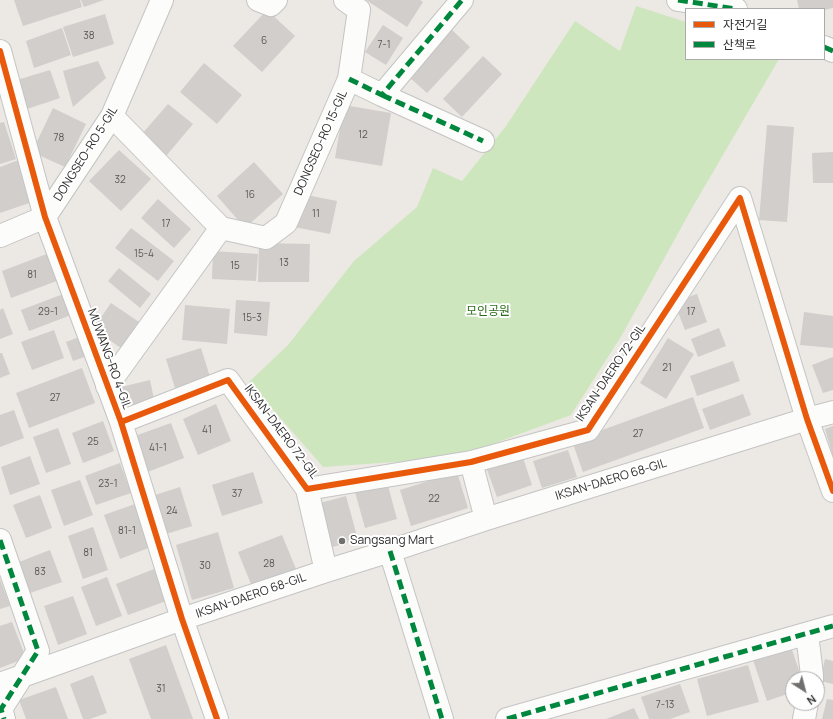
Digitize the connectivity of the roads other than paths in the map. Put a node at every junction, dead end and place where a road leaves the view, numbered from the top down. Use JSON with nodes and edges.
{"nodes":[{"id":1,"x":162,"y":0,"type":"edge"},
{"id":2,"x":258,"y":0,"type":"edge"},
{"id":3,"x":276,"y":0,"type":"edge"},
{"id":4,"x":345,"y":0,"type":"edge"},
{"id":5,"x":462,"y":0,"type":"edge"},
{"id":6,"x":678,"y":0,"type":"edge"},
{"id":7,"x":730,"y":8,"type":"edge"},
{"id":8,"x":0,"y":51,"type":"edge"},
{"id":9,"x":349,"y":79,"type":"junction"},
{"id":10,"x":382,"y":95,"type":"junction"},
{"id":11,"x":112,"y":116,"type":"junction"},
{"id":12,"x":483,"y":140,"type":"dead end"},
{"id":13,"x":45,"y":217,"type":"junction"},
{"id":14,"x":222,"y":228,"type":"junction"},
{"id":15,"x":0,"y":236,"type":"edge"},
{"id":16,"x":107,"y":386,"type":"junction"},
{"id":17,"x":833,"y":412,"type":"edge"},
{"id":18,"x":807,"y":419,"type":"junction"},
{"id":19,"x":120,"y":422,"type":"junction"},
{"id":20,"x":471,"y":462,"type":"junction"},
{"id":21,"x":307,"y":489,"type":"junction"},
{"id":22,"x":833,"y":492,"type":"edge"},
{"id":23,"x":486,"y":519,"type":"junction"},
{"id":24,"x":0,"y":540,"type":"edge"},
{"id":25,"x":390,"y":551,"type":"junction"},
{"id":26,"x":326,"y":571,"type":"junction"},
{"id":27,"x":182,"y":619,"type":"junction"},
{"id":28,"x":833,"y":626,"type":"edge"},
{"id":29,"x":807,"y":634,"type":"junction"},
{"id":30,"x":812,"y":671,"type":"edge"},
{"id":31,"x":23,"y":676,"type":"junction"},
{"id":32,"x":0,"y":684,"type":"edge"},
{"id":33,"x":4,"y":719,"type":"edge"},
{"id":34,"x":218,"y":719,"type":"edge"},
{"id":35,"x":442,"y":719,"type":"edge"},
{"id":36,"x":507,"y":719,"type":"edge"}],
"edges":[{"from":1,"to":11,"type":"street","name":"DONGSEO-RO 5-GIL"},
{"from":2,"to":3,"type":"street"},
{"from":4,"to":9,"type":"street","name":"DONGSEO-RO 15-GIL"},
{"from":5,"to":10,"type":"street"},
{"from":6,"to":7,"type":"street"},
{"from":8,"to":13,"type":"street","name":"MUWANG-RO 4-GIL"},
{"from":9,"to":10,"type":"street"},
{"from":9,"to":14,"type":"street","name":"DONGSEO-RO 15-GIL"},
{"from":10,"to":12,"type":"street"},
{"from":11,"to":13,"type":"street","name":"DONGSEO-RO 5-GIL"},
{"from":11,"to":14,"type":"street"},
{"from":13,"to":15,"type":"street"},
{"from":13,"to":16,"type":"street","name":"MUWANG-RO 4-GIL"},
{"from":14,"to":16,"type":"street"},
{"from":16,"to":19,"type":"street","name":"MUWANG-RO 4-GIL"},
{"from":17,"to":18,"type":"street","name":"IKSAN-DAERO 68-GIL"},
{"from":18,"to":20,"type":"street","name":"IKSAN-DAERO 72-GIL"},
{"from":18,"to":22,"type":"street","name":"IKSAN-DAERO 72-GIL"},
{"from":18,"to":23,"type":"street","name":"IKSAN-DAERO 68-GIL"},
{"from":19,"to":21,"type":"street","name":"IKSAN-DAERO 72-GIL"},
{"from":19,"to":27,"type":"street","name":"MUWANG-RO 4-GIL"},
{"from":20,"to":21,"type":"street","name":"IKSAN-DAERO 72-GIL"},
{"from":20,"to":23,"type":"street"},
{"from":21,"to":26,"type":"street","name":"IKSAN-DAERO 72-GIL"},
{"from":23,"to":25,"type":"street","name":"IKSAN-DAERO 68-GIL"},
{"from":24,"to":31,"type":"street"},
{"from":25,"to":26,"type":"street","name":"IKSAN-DAERO 68-GIL"},
{"from":25,"to":35,"type":"street"},
{"from":26,"to":27,"type":"street","name":"IKSAN-DAERO 68-GIL"},
{"from":27,"to":31,"type":"street","name":"IKSAN-DAERO 68-GIL"},
{"from":27,"to":34,"type":"street","name":"MUWANG-RO 4-GIL"},
{"from":28,"to":29,"type":"street"},
{"from":29,"to":30,"type":"street"},
{"from":29,"to":36,"type":"street"},
{"from":31,"to":32,"type":"street","name":"IKSAN-DAERO 68-GIL"},
{"from":31,"to":33,"type":"street"}]}
